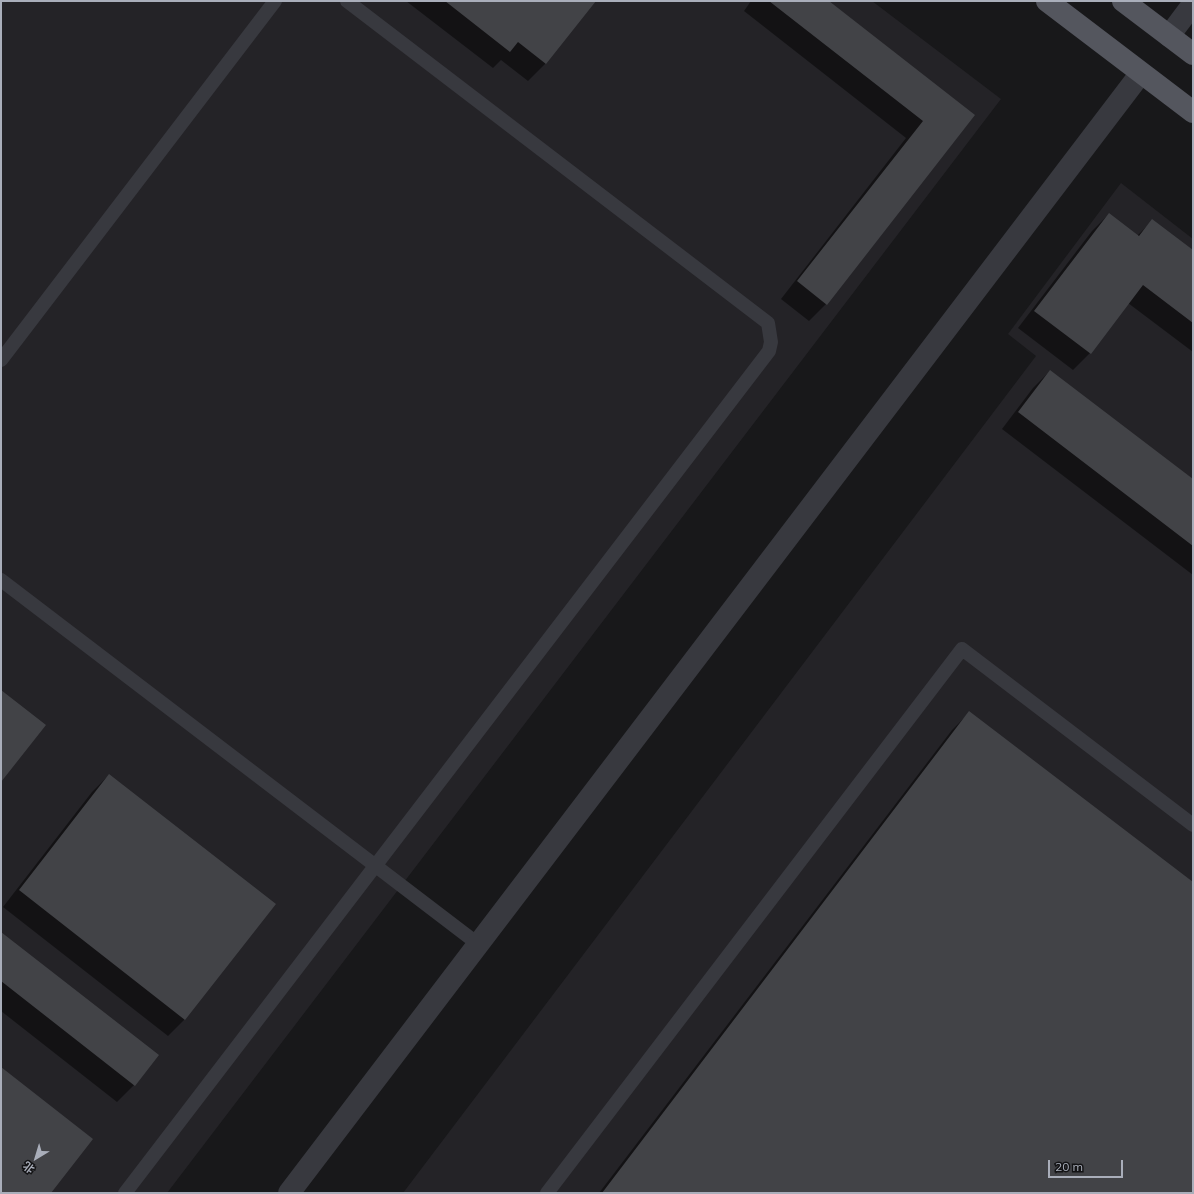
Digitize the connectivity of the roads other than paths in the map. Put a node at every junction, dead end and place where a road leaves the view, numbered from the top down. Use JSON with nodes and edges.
{"nodes":[{"id":1,"x":275,"y":1,"type":"edge"},
{"id":2,"x":347,"y":1,"type":"edge"},
{"id":3,"x":1047,"y":1,"type":"edge"},
{"id":4,"x":1123,"y":1,"type":"edge"},
{"id":5,"x":1193,"y":4,"type":"edge"},
{"id":6,"x":1169,"y":36,"type":"junction"},
{"id":7,"x":1193,"y":54,"type":"edge"},
{"id":8,"x":1141,"y":73,"type":"junction"},
{"id":9,"x":1193,"y":112,"type":"edge"},
{"id":10,"x":1,"y":360,"type":"edge"},
{"id":11,"x":1,"y":580,"type":"edge"},
{"id":12,"x":1193,"y":825,"type":"edge"},
{"id":13,"x":376,"y":866,"type":"junction"},
{"id":14,"x":478,"y":944,"type":"junction"},
{"id":15,"x":125,"y":1193,"type":"edge"},
{"id":16,"x":289,"y":1193,"type":"edge"},
{"id":17,"x":547,"y":1193,"type":"edge"}],
"edges":[{"from":1,"to":10,"type":"lane"},
{"from":2,"to":13,"type":"lane"},
{"from":3,"to":8,"type":"main road"},
{"from":4,"to":6,"type":"main road"},
{"from":5,"to":6,"type":"street"},
{"from":6,"to":7,"type":"main road"},
{"from":8,"to":9,"type":"main road"},
{"from":8,"to":14,"type":"street"},
{"from":11,"to":13,"type":"lane"},
{"from":12,"to":17,"type":"lane"},
{"from":13,"to":14,"type":"lane"},
{"from":13,"to":15,"type":"lane"},
{"from":14,"to":16,"type":"street"}]}
